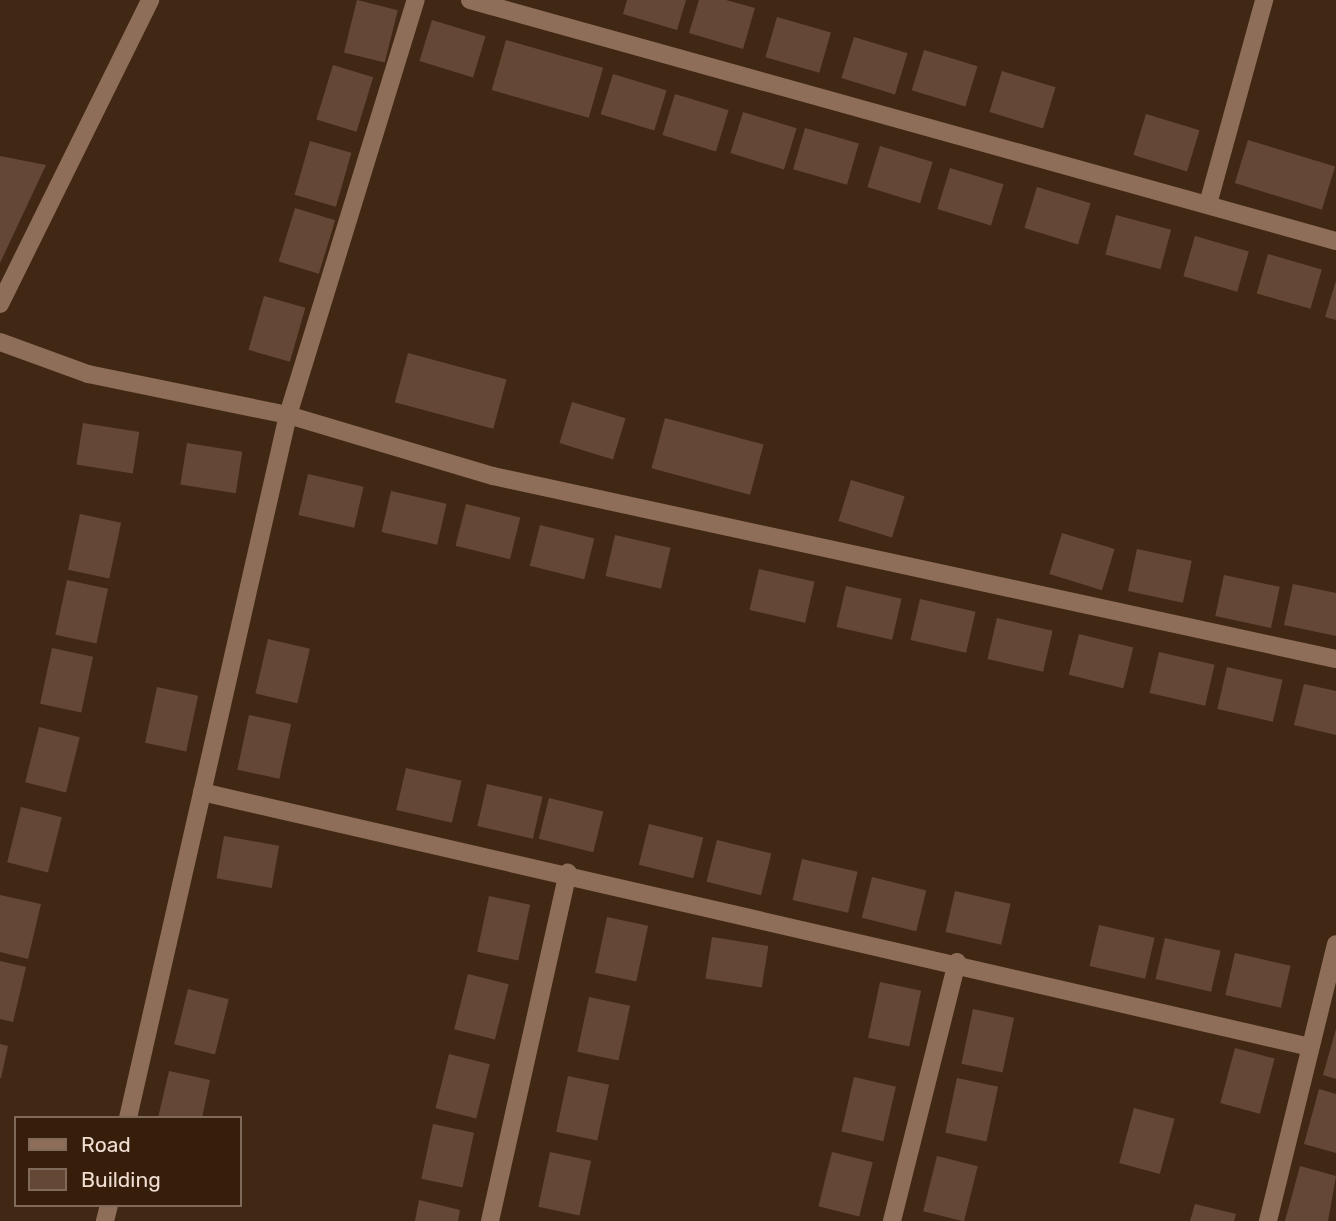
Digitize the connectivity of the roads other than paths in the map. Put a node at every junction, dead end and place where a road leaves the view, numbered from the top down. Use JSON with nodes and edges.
{"nodes":[{"id":1,"x":149,"y":0,"type":"edge"},
{"id":2,"x":416,"y":0,"type":"edge"},
{"id":3,"x":470,"y":0,"type":"edge"},
{"id":4,"x":1264,"y":0,"type":"edge"},
{"id":5,"x":1208,"y":204,"type":"junction"},
{"id":6,"x":1336,"y":241,"type":"edge"},
{"id":7,"x":0,"y":304,"type":"edge"},
{"id":8,"x":0,"y":342,"type":"edge"},
{"id":9,"x":288,"y":415,"type":"junction"},
{"id":10,"x":1336,"y":659,"type":"edge"},
{"id":11,"x":202,"y":792,"type":"junction"},
{"id":12,"x":568,"y":873,"type":"junction"},
{"id":13,"x":1336,"y":944,"type":"edge"},
{"id":14,"x":957,"y":962,"type":"junction"},
{"id":15,"x":1310,"y":1047,"type":"junction"},
{"id":16,"x":128,"y":1116,"type":"edge"},
{"id":17,"x":489,"y":1221,"type":"edge"},
{"id":18,"x":892,"y":1221,"type":"edge"},
{"id":19,"x":1268,"y":1221,"type":"edge"}],
"edges":[{"from":1,"to":7,"type":"street"},
{"from":2,"to":9,"type":"street"},
{"from":3,"to":5,"type":"street"},
{"from":4,"to":5,"type":"street"},
{"from":5,"to":6,"type":"street"},
{"from":8,"to":9,"type":"street"},
{"from":9,"to":10,"type":"street"},
{"from":9,"to":11,"type":"street"},
{"from":11,"to":12,"type":"street"},
{"from":11,"to":16,"type":"street"},
{"from":12,"to":14,"type":"street"},
{"from":12,"to":17,"type":"street"},
{"from":13,"to":15,"type":"street"},
{"from":14,"to":15,"type":"street"},
{"from":14,"to":18,"type":"street"},
{"from":15,"to":19,"type":"street"}]}
